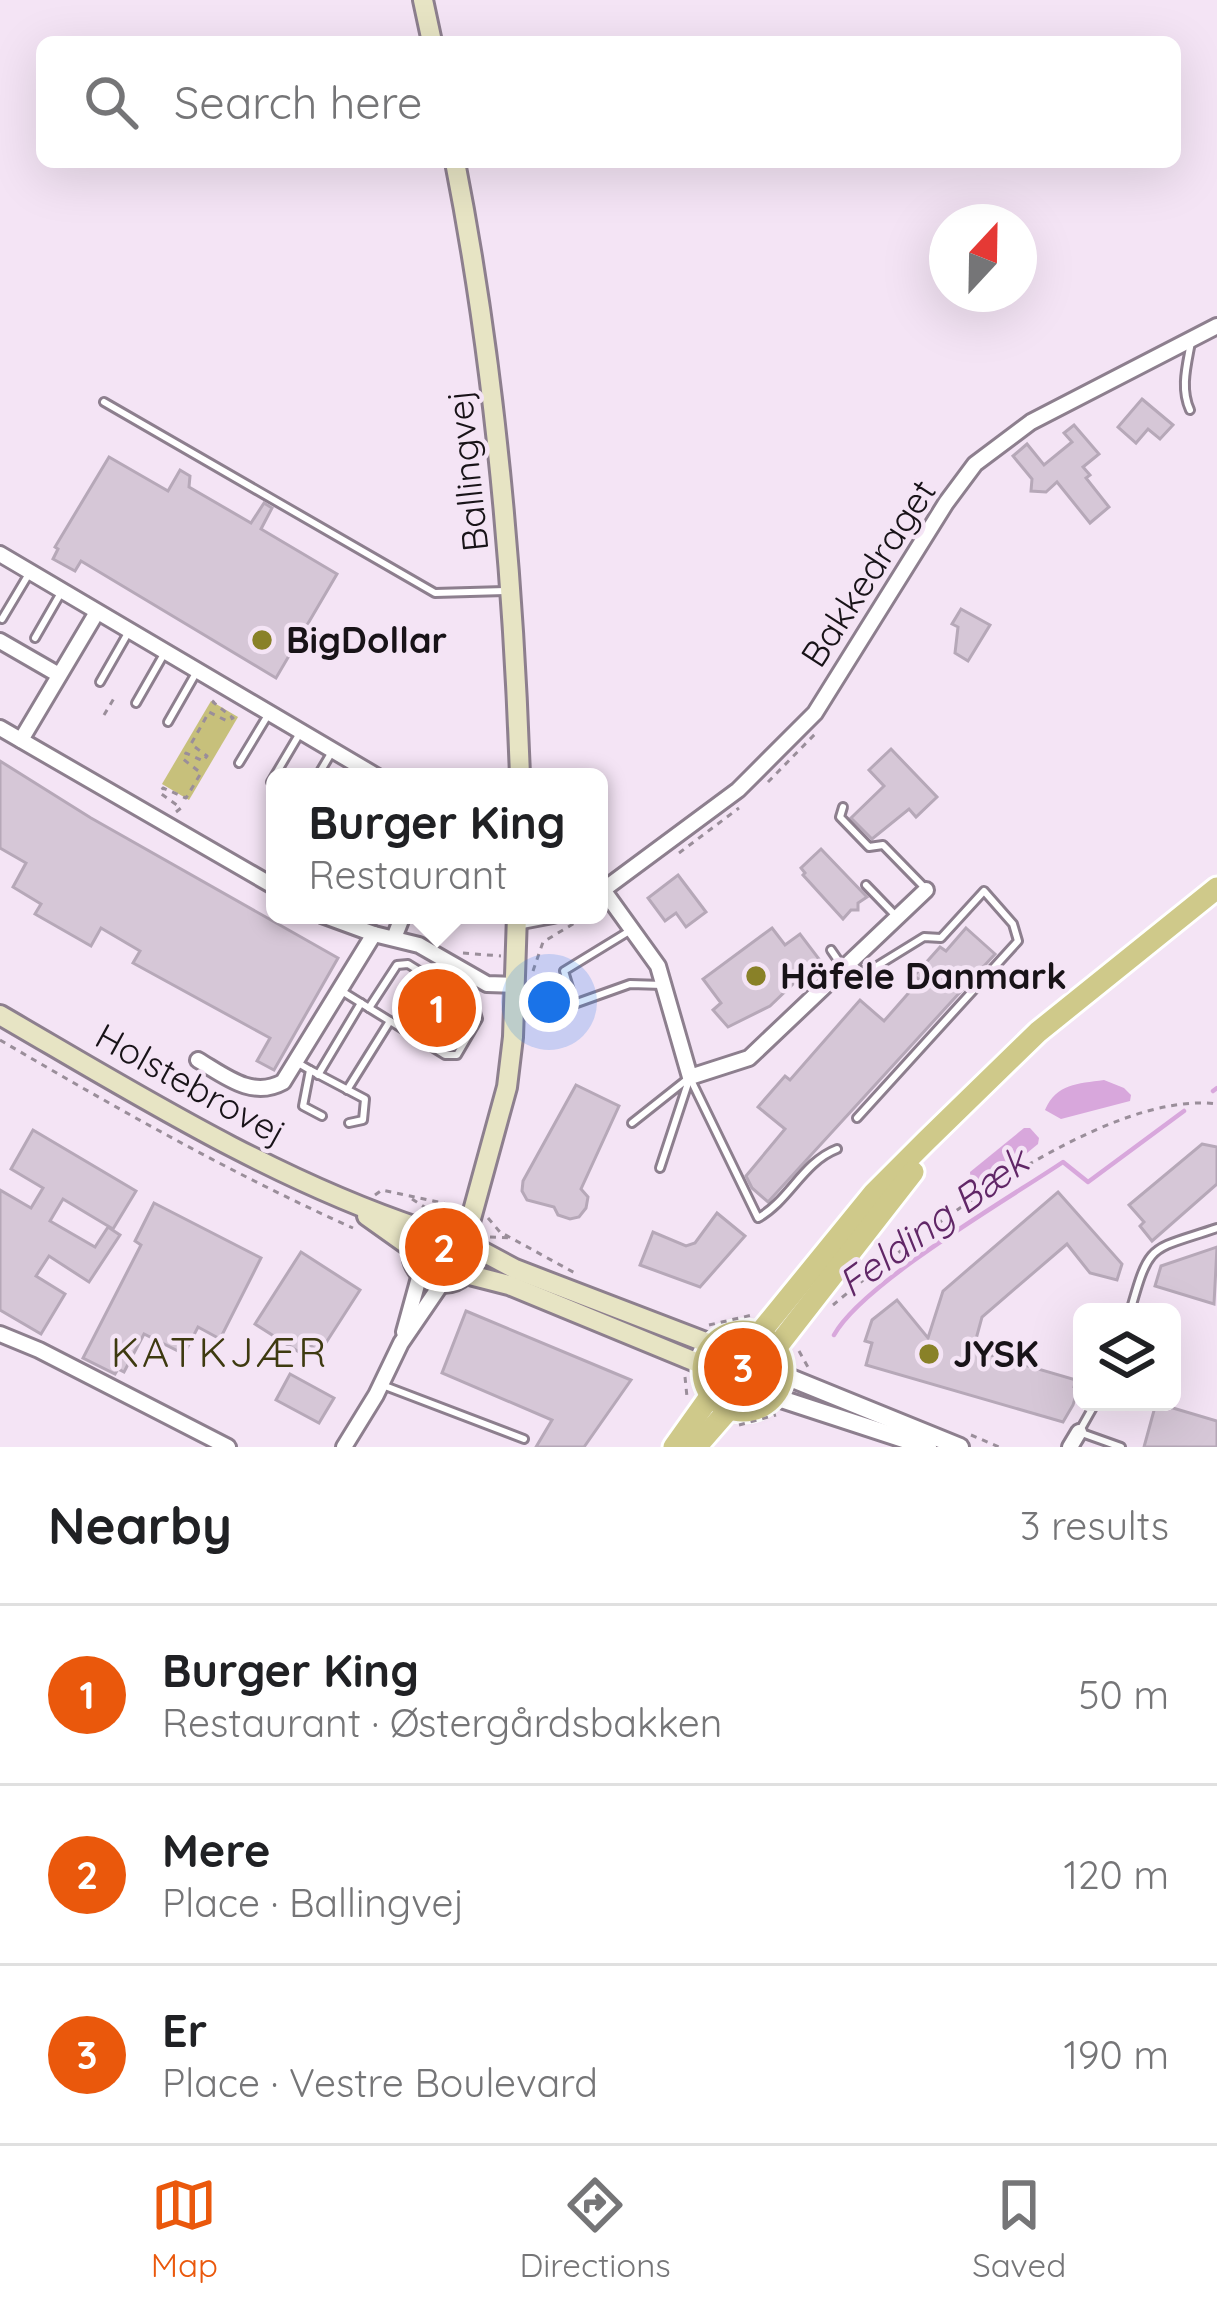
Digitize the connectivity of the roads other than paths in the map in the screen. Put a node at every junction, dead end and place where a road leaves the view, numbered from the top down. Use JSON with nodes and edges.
{"nodes":[{"id":1,"x":423,"y":0,"type":"edge"},
{"id":2,"x":430,"y":36,"type":"edge"},
{"id":3,"x":456,"y":168,"type":"edge"},
{"id":4,"x":1217,"y":326,"type":"edge"},
{"id":5,"x":1192,"y":339,"type":"junction"},
{"id":6,"x":104,"y":402,"type":"dead end"},
{"id":7,"x":1190,"y":410,"type":"dead end"},
{"id":8,"x":0,"y":554,"type":"edge"},
{"id":9,"x":30,"y":572,"type":"junction"},
{"id":10,"x":62,"y":591,"type":"junction"},
{"id":11,"x":511,"y":591,"type":"junction"},
{"id":12,"x":97,"y":612,"type":"junction"},
{"id":13,"x":2,"y":620,"type":"edge"},
{"id":14,"x":129,"y":631,"type":"junction"},
{"id":15,"x":35,"y":638,"type":"dead end"},
{"id":16,"x":0,"y":641,"type":"edge"},
{"id":17,"x":166,"y":652,"type":"junction"},
{"id":18,"x":198,"y":671,"type":"junction"},
{"id":19,"x":59,"y":675,"type":"junction"},
{"id":20,"x":100,"y":682,"type":"dead end"},
{"id":21,"x":136,"y":703,"type":"dead end"},
{"id":22,"x":269,"y":713,"type":"junction"},
{"id":23,"x":168,"y":722,"type":"dead end"},
{"id":24,"x":0,"y":728,"type":"edge"},
{"id":25,"x":301,"y":731,"type":"junction"},
{"id":26,"x":21,"y":740,"type":"junction"},
{"id":27,"x":333,"y":750,"type":"junction"},
{"id":28,"x":239,"y":763,"type":"dead end"},
{"id":29,"x":279,"y":768,"type":"edge"},
{"id":30,"x":322,"y":768,"type":"edge"},
{"id":31,"x":360,"y":768,"type":"edge"},
{"id":32,"x":520,"y":768,"type":"edge"},
{"id":33,"x":843,"y":807,"type":"dead end"},
{"id":34,"x":266,"y":882,"type":"edge"},
{"id":35,"x":866,"y":885,"type":"dead end"},
{"id":36,"x":608,"y":888,"type":"edge"},
{"id":37,"x":1217,"y":888,"type":"edge"},
{"id":38,"x":926,"y":890,"type":"joint"},
{"id":39,"x":608,"y":900,"type":"edge"},
{"id":40,"x":897,"y":917,"type":"junction"},
{"id":41,"x":347,"y":924,"type":"edge"},
{"id":42,"x":399,"y":924,"type":"edge"},
{"id":43,"x":517,"y":924,"type":"edge"},
{"id":44,"x":631,"y":930,"type":"junction"},
{"id":45,"x":374,"y":934,"type":"junction"},
{"id":46,"x":394,"y":938,"type":"junction"},
{"id":47,"x":831,"y":950,"type":"dead end"},
{"id":48,"x":847,"y":966,"type":"junction"},
{"id":49,"x":663,"y":985,"type":"junction"},
{"id":50,"x":523,"y":987,"type":"junction"},
{"id":51,"x":340,"y":990,"type":"junction"},
{"id":52,"x":361,"y":1003,"type":"junction"},
{"id":53,"x":369,"y":1008,"type":"junction"},
{"id":54,"x":0,"y":1015,"type":"edge"},
{"id":55,"x":391,"y":1021,"type":"junction"},
{"id":56,"x":198,"y":1060,"type":"dead end"},
{"id":57,"x":295,"y":1062,"type":"junction"},
{"id":58,"x":314,"y":1072,"type":"junction"},
{"id":59,"x":690,"y":1077,"type":"junction"},
{"id":60,"x":347,"y":1090,"type":"junction"},
{"id":61,"x":322,"y":1116,"type":"dead end"},
{"id":62,"x":857,"y":1118,"type":"dead end"},
{"id":63,"x":349,"y":1123,"type":"dead end"},
{"id":64,"x":632,"y":1124,"type":"dead end"},
{"id":65,"x":837,"y":1149,"type":"dead end"},
{"id":66,"x":660,"y":1168,"type":"dead end"},
{"id":67,"x":478,"y":1183,"type":"junction"},
{"id":68,"x":353,"y":1206,"type":"junction"},
{"id":69,"x":446,"y":1221,"type":"junction"},
{"id":70,"x":1217,"y":1228,"type":"edge"},
{"id":71,"x":422,"y":1229,"type":"junction"},
{"id":72,"x":471,"y":1240,"type":"junction"},
{"id":73,"x":412,"y":1248,"type":"junction"},
{"id":74,"x":420,"y":1274,"type":"junction"},
{"id":75,"x":466,"y":1274,"type":"junction"},
{"id":76,"x":442,"y":1283,"type":"junction"},
{"id":77,"x":1132,"y":1303,"type":"edge"},
{"id":78,"x":0,"y":1334,"type":"edge"},
{"id":79,"x":767,"y":1341,"type":"junction"},
{"id":80,"x":401,"y":1343,"type":"junction"},
{"id":81,"x":708,"y":1345,"type":"junction"},
{"id":82,"x":381,"y":1384,"type":"junction"},
{"id":83,"x":779,"y":1386,"type":"junction"},
{"id":84,"x":709,"y":1400,"type":"junction"},
{"id":85,"x":1092,"y":1411,"type":"edge"},
{"id":86,"x":524,"y":1439,"type":"dead end"},
{"id":87,"x":1080,"y":1440,"type":"edge"},
{"id":88,"x":228,"y":1447,"type":"edge"},
{"id":89,"x":344,"y":1447,"type":"edge"},
{"id":90,"x":674,"y":1447,"type":"edge"},
{"id":91,"x":696,"y":1447,"type":"edge"},
{"id":92,"x":928,"y":1447,"type":"edge"},
{"id":93,"x":960,"y":1447,"type":"edge"},
{"id":94,"x":1070,"y":1447,"type":"edge"},
{"id":95,"x":1121,"y":1447,"type":"edge"}],
"edges":[{"from":1,"to":2,"type":"main road"},
{"from":3,"to":11,"type":"main road","name":"Ballingvej"},
{"from":4,"to":5,"type":"street","name":"Bakkedraget"},
{"from":5,"to":7,"type":"lane"},
{"from":5,"to":36,"type":"street","name":"Bakkedraget"},
{"from":6,"to":11,"type":"lane"},
{"from":8,"to":9,"type":"street"},
{"from":9,"to":10,"type":"street"},
{"from":9,"to":13,"type":"lane"},
{"from":10,"to":12,"type":"street"},
{"from":10,"to":15,"type":"lane"},
{"from":11,"to":32,"type":"main road","name":"Ballingvej"},
{"from":12,"to":14,"type":"street"},
{"from":12,"to":19,"type":"street"},
{"from":14,"to":17,"type":"street"},
{"from":14,"to":20,"type":"lane"},
{"from":16,"to":19,"type":"street"},
{"from":17,"to":18,"type":"street"},
{"from":17,"to":21,"type":"lane"},
{"from":18,"to":22,"type":"street"},
{"from":18,"to":23,"type":"lane"},
{"from":19,"to":26,"type":"street"},
{"from":22,"to":25,"type":"street"},
{"from":22,"to":28,"type":"lane"},
{"from":24,"to":26,"type":"street"},
{"from":25,"to":27,"type":"street"},
{"from":25,"to":29,"type":"lane"},
{"from":26,"to":34,"type":"street"},
{"from":27,"to":30,"type":"lane"},
{"from":27,"to":31,"type":"street"},
{"from":33,"to":38,"type":"lane"},
{"from":35,"to":40,"type":"lane"},
{"from":37,"to":79,"type":"main road"},
{"from":38,"to":40,"type":"street"},
{"from":39,"to":44,"type":"street"},
{"from":40,"to":48,"type":"street"},
{"from":41,"to":45,"type":"street"},
{"from":42,"to":46,"type":"street"},
{"from":43,"to":50,"type":"main road"},
{"from":44,"to":49,"type":"street"},
{"from":44,"to":49,"type":"lane"},
{"from":45,"to":46,"type":"street"},
{"from":45,"to":51,"type":"street"},
{"from":46,"to":50,"type":"street"},
{"from":47,"to":48,"type":"lane"},
{"from":48,"to":59,"type":"street"},
{"from":48,"to":62,"type":"lane"},
{"from":49,"to":59,"type":"street"},
{"from":50,"to":67,"type":"main road"},
{"from":51,"to":52,"type":"lane"},
{"from":51,"to":57,"type":"street"},
{"from":52,"to":53,"type":"lane"},
{"from":52,"to":58,"type":"lane"},
{"from":53,"to":55,"type":"lane"},
{"from":53,"to":55,"type":"lane"},
{"from":54,"to":68,"type":"main road","name":"Holstebrovej"},
{"from":55,"to":60,"type":"lane"},
{"from":56,"to":57,"type":"street"},
{"from":57,"to":58,"type":"lane"},
{"from":58,"to":60,"type":"lane"},
{"from":58,"to":61,"type":"lane"},
{"from":59,"to":64,"type":"lane"},
{"from":59,"to":65,"type":"lane"},
{"from":59,"to":66,"type":"lane"},
{"from":60,"to":63,"type":"lane"},
{"from":67,"to":69,"type":"main road"},
{"from":67,"to":72,"type":"main road"},
{"from":68,"to":71,"type":"main road","name":"Holstebrovej"},
{"from":68,"to":73,"type":"main road","name":"Holstebrovej"},
{"from":69,"to":71,"type":"main road"},
{"from":69,"to":72,"type":"main road"},
{"from":70,"to":77,"type":"lane"},
{"from":71,"to":73,"type":"main road"},
{"from":72,"to":75,"type":"main road"},
{"from":72,"to":81,"type":"main road"},
{"from":73,"to":74,"type":"main road"},
{"from":74,"to":76,"type":"main road"},
{"from":74,"to":80,"type":"street"},
{"from":75,"to":76,"type":"main road"},
{"from":75,"to":81,"type":"main road"},
{"from":76,"to":80,"type":"street"},
{"from":78,"to":88,"type":"street"},
{"from":79,"to":81,"type":"main road"},
{"from":79,"to":83,"type":"main road"},
{"from":80,"to":82,"type":"street"},
{"from":81,"to":84,"type":"main road"},
{"from":82,"to":86,"type":"lane"},
{"from":82,"to":89,"type":"street"},
{"from":83,"to":84,"type":"main road"},
{"from":83,"to":92,"type":"street"},
{"from":83,"to":93,"type":"street"},
{"from":84,"to":90,"type":"main road"},
{"from":84,"to":91,"type":"main road"},
{"from":85,"to":87,"type":"lane"},
{"from":87,"to":94,"type":"street"},
{"from":87,"to":95,"type":"lane"}]}
